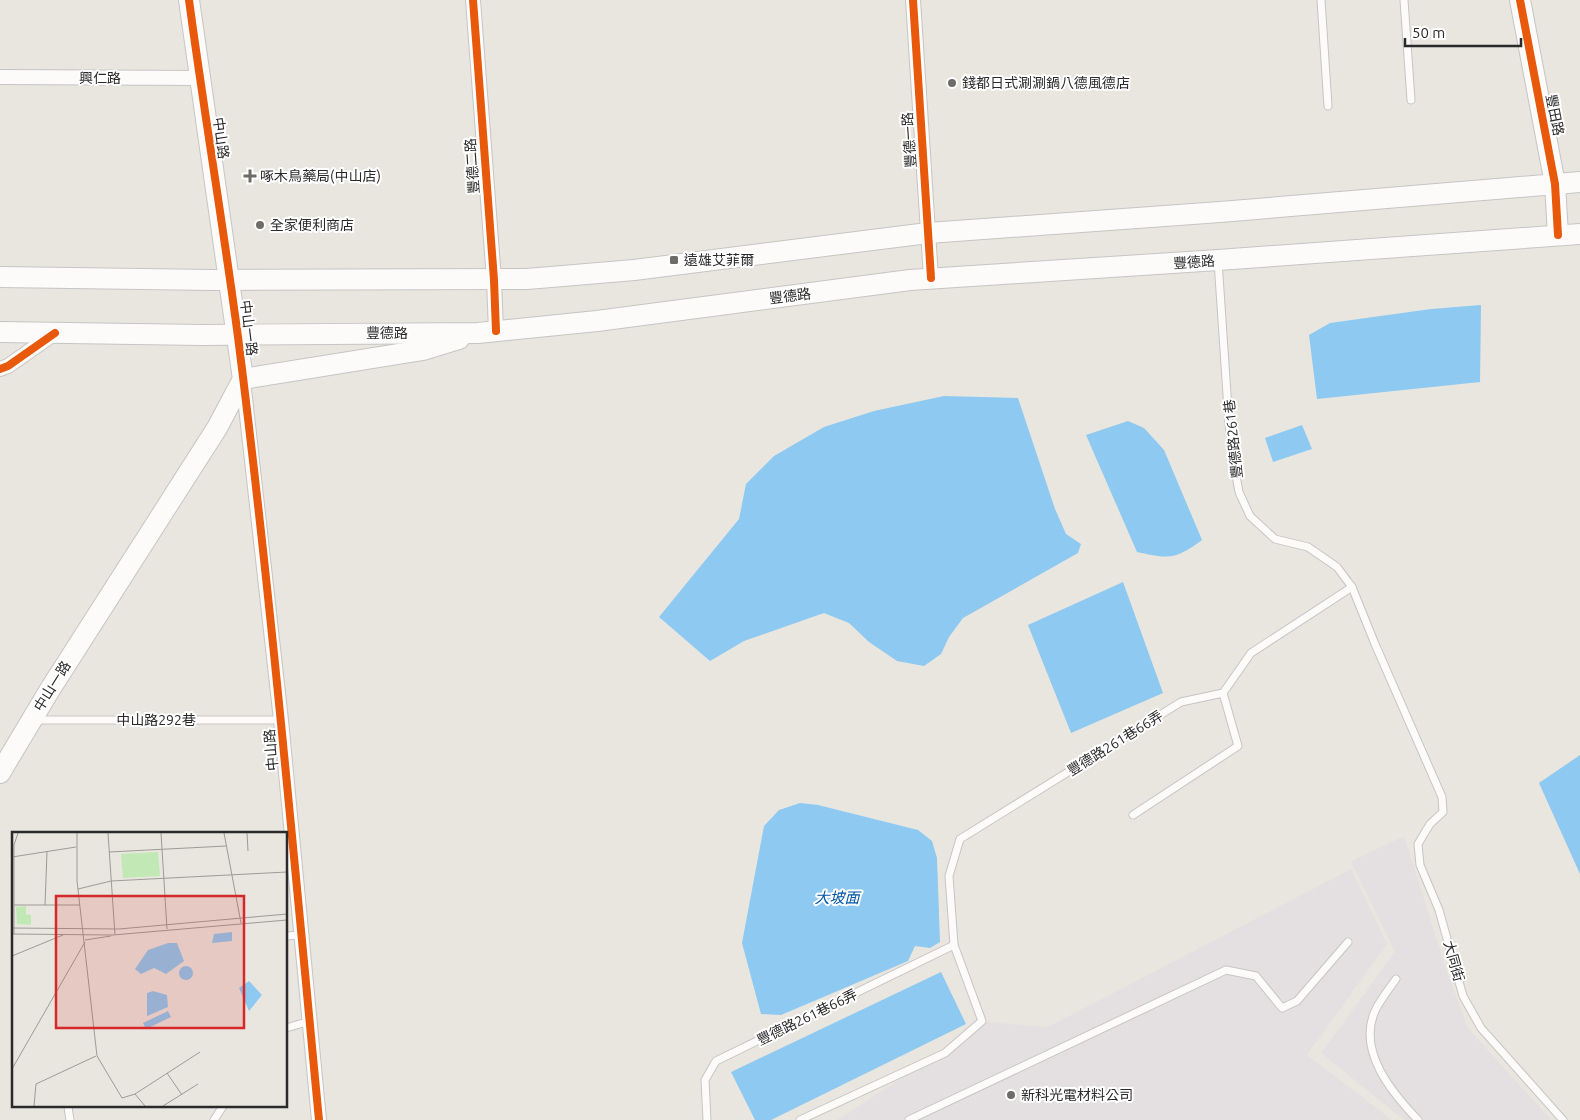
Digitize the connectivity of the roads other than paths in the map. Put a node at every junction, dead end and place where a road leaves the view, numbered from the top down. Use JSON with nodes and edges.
{"nodes":[{"id":1,"x":189,"y":0,"type":"edge"},
{"id":2,"x":472,"y":0,"type":"edge"},
{"id":3,"x":913,"y":0,"type":"edge"},
{"id":4,"x":1321,"y":0,"type":"edge"},
{"id":5,"x":1404,"y":0,"type":"edge"},
{"id":6,"x":1520,"y":0,"type":"edge"},
{"id":7,"x":0,"y":77,"type":"edge"},
{"id":8,"x":200,"y":78,"type":"junction"},
{"id":9,"x":1411,"y":100,"type":"dead end"},
{"id":10,"x":1328,"y":106,"type":"dead end"},
{"id":11,"x":1580,"y":182,"type":"edge"},
{"id":12,"x":1555,"y":184,"type":"junction"},
{"id":13,"x":928,"y":233,"type":"junction"},
{"id":14,"x":1580,"y":234,"type":"edge"},
{"id":15,"x":1558,"y":235,"type":"junction"},
{"id":16,"x":1218,"y":260,"type":"junction"},
{"id":17,"x":0,"y":277,"type":"edge"},
{"id":18,"x":931,"y":278,"type":"junction"},
{"id":19,"x":230,"y":280,"type":"junction"},
{"id":20,"x":494,"y":280,"type":"junction"},
{"id":21,"x":0,"y":332,"type":"edge"},
{"id":22,"x":487,"y":332,"type":"junction"},
{"id":23,"x":55,"y":333,"type":"junction"},
{"id":24,"x":237,"y":334,"type":"junction"},
{"id":25,"x":0,"y":369,"type":"edge"},
{"id":26,"x":243,"y":379,"type":"junction"},
{"id":27,"x":1352,"y":587,"type":"junction"},
{"id":28,"x":1223,"y":693,"type":"junction"},
{"id":29,"x":31,"y":720,"type":"junction"},
{"id":30,"x":281,"y":720,"type":"junction"},
{"id":31,"x":0,"y":773,"type":"edge"},
{"id":32,"x":1435,"y":782,"type":"joint"},
{"id":33,"x":1133,"y":815,"type":"dead end"},
{"id":34,"x":302,"y":935,"type":"junction"},
{"id":35,"x":288,"y":936,"type":"edge"},
{"id":36,"x":1348,"y":942,"type":"dead end"},
{"id":37,"x":954,"y":944,"type":"junction"},
{"id":38,"x":1396,"y":978,"type":"dead end"},
{"id":39,"x":310,"y":1022,"type":"junction"},
{"id":40,"x":288,"y":1028,"type":"edge"},
{"id":41,"x":222,"y":1108,"type":"edge"},
{"id":42,"x":214,"y":1120,"type":"edge"},
{"id":43,"x":319,"y":1120,"type":"edge"},
{"id":44,"x":707,"y":1120,"type":"edge"},
{"id":45,"x":800,"y":1120,"type":"edge"},
{"id":46,"x":910,"y":1120,"type":"edge"},
{"id":47,"x":1418,"y":1120,"type":"edge"},
{"id":48,"x":1563,"y":1120,"type":"edge"}],
"edges":[{"from":1,"to":8,"type":"main road","name":"中山路"},
{"from":2,"to":20,"type":"street","name":"豐德二路"},
{"from":3,"to":13,"type":"street","name":"豐德一路"},
{"from":4,"to":10,"type":"lane"},
{"from":5,"to":9,"type":"lane"},
{"from":6,"to":12,"type":"main road","name":"豐田路"},
{"from":7,"to":8,"type":"street","name":"興仁路"},
{"from":8,"to":19,"type":"main road","name":"中山路"},
{"from":11,"to":12,"type":"main road"},
{"from":12,"to":13,"type":"main road"},
{"from":12,"to":15,"type":"main road","name":"豐田路"},
{"from":13,"to":18,"type":"street","name":"豐德一路"},
{"from":13,"to":20,"type":"main road"},
{"from":14,"to":15,"type":"main road","name":"豐德路"},
{"from":15,"to":16,"type":"main road","name":"豐德路"},
{"from":16,"to":18,"type":"main road","name":"豐德路"},
{"from":16,"to":27,"type":"lane","name":"豐德路261巷"},
{"from":17,"to":19,"type":"main road"},
{"from":18,"to":22,"type":"main road","name":"豐德路"},
{"from":19,"to":20,"type":"main road"},
{"from":19,"to":24,"type":"main road","name":"中山一路"},
{"from":20,"to":22,"type":"street","name":"豐德二路"},
{"from":21,"to":23,"type":"main road","name":"豐德路"},
{"from":22,"to":24,"type":"main road","name":"豐德路"},
{"from":22,"to":26,"type":"main road"},
{"from":23,"to":24,"type":"main road","name":"豐德路"},
{"from":23,"to":25,"type":"street"},
{"from":24,"to":26,"type":"main road","name":"中山一路"},
{"from":26,"to":29,"type":"main road","name":"中山一路"},
{"from":26,"to":30,"type":"street","name":"中山路"},
{"from":27,"to":28,"type":"lane"},
{"from":27,"to":32,"type":"lane","name":"豐德路261巷"},
{"from":28,"to":33,"type":"lane"},
{"from":28,"to":37,"type":"lane","name":"豐德路261巷66弄"},
{"from":29,"to":30,"type":"lane","name":"中山路292巷"},
{"from":29,"to":31,"type":"main road","name":"中山一路"},
{"from":30,"to":34,"type":"street","name":"中山路"},
{"from":32,"to":48,"type":"lane","name":"大同街"},
{"from":34,"to":35,"type":"lane"},
{"from":34,"to":39,"type":"street","name":"中山路"},
{"from":36,"to":46,"type":"lane"},
{"from":37,"to":44,"type":"lane","name":"豐德路261巷66弄"},
{"from":37,"to":45,"type":"lane","name":"豐德路261巷66弄"},
{"from":38,"to":47,"type":"lane"},
{"from":39,"to":40,"type":"lane"},
{"from":39,"to":43,"type":"street","name":"中山路"},
{"from":41,"to":42,"type":"lane"}]}
